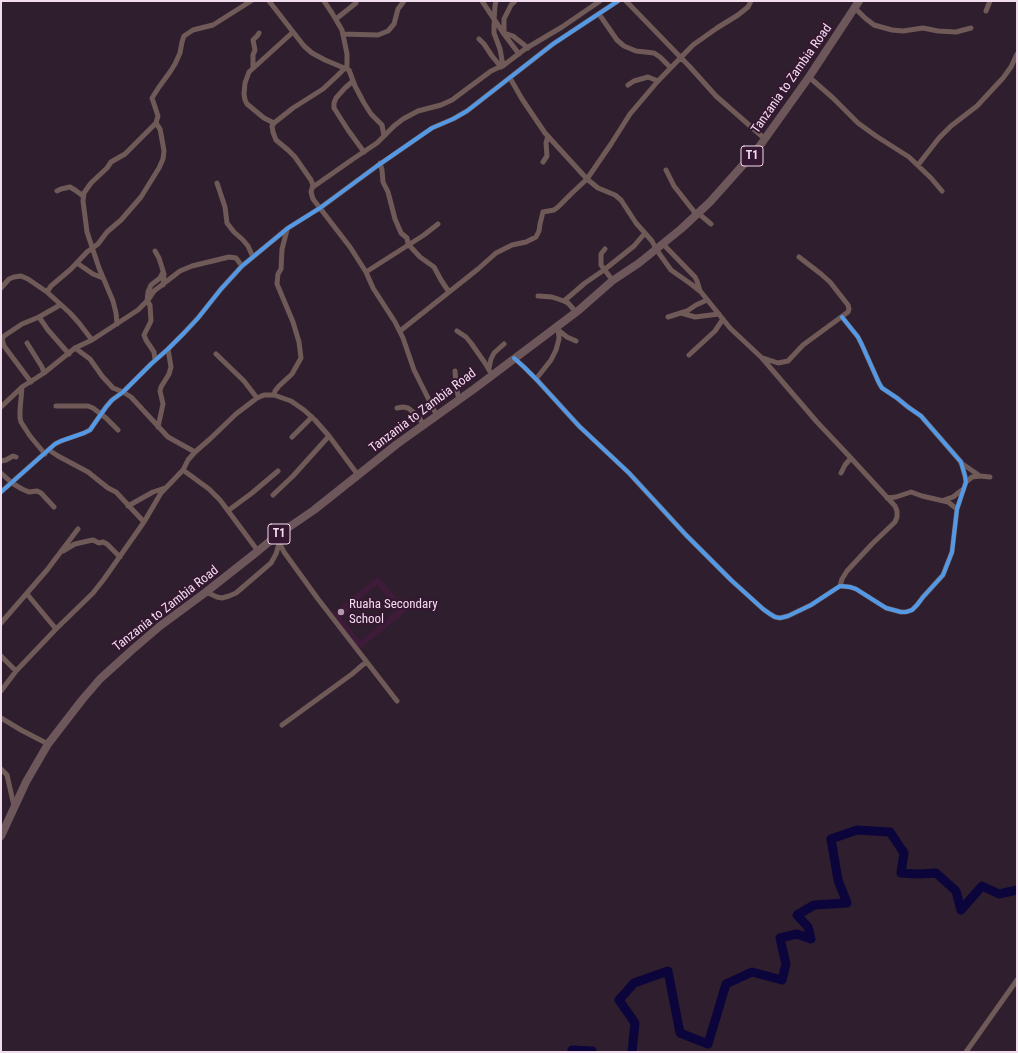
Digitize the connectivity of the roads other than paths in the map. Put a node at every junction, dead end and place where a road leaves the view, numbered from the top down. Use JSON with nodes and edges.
{"nodes":[{"id":1,"x":251,"y":1,"type":"edge"},
{"id":2,"x":269,"y":1,"type":"edge"},
{"id":3,"x":324,"y":1,"type":"edge"},
{"id":4,"x":404,"y":1,"type":"edge"},
{"id":5,"x":482,"y":1,"type":"edge"},
{"id":6,"x":496,"y":1,"type":"edge"},
{"id":7,"x":515,"y":1,"type":"edge"},
{"id":8,"x":600,"y":1,"type":"edge"},
{"id":9,"x":618,"y":1,"type":"edge"},
{"id":10,"x":626,"y":1,"type":"edge"},
{"id":11,"x":751,"y":1,"type":"edge"},
{"id":12,"x":990,"y":1,"type":"edge"},
{"id":13,"x":356,"y":3,"type":"dead end"},
{"id":14,"x":857,"y":5,"type":"edge"},
{"id":15,"x":986,"y":11,"type":"dead end"},
{"id":16,"x":599,"y":14,"type":"junction"},
{"id":17,"x":336,"y":19,"type":"junction"},
{"id":18,"x":494,"y":20,"type":"junction"},
{"id":19,"x":971,"y":28,"type":"dead end"},
{"id":20,"x":293,"y":32,"type":"junction"},
{"id":21,"x":259,"y":33,"type":"dead end"},
{"id":22,"x":504,"y":33,"type":"junction"},
{"id":23,"x":344,"y":34,"type":"junction"},
{"id":24,"x":479,"y":39,"type":"dead end"},
{"id":25,"x":528,"y":48,"type":"junction"},
{"id":26,"x":519,"y":54,"type":"junction"},
{"id":27,"x":1017,"y":54,"type":"edge"},
{"id":28,"x":680,"y":58,"type":"junction"},
{"id":29,"x":502,"y":66,"type":"junction"},
{"id":30,"x":670,"y":67,"type":"junction"},
{"id":31,"x":253,"y":68,"type":"junction"},
{"id":32,"x":345,"y":68,"type":"junction"},
{"id":33,"x":810,"y":77,"type":"junction"},
{"id":34,"x":510,"y":78,"type":"junction"},
{"id":35,"x":353,"y":81,"type":"junction"},
{"id":36,"x":658,"y":81,"type":"junction"},
{"id":37,"x":628,"y":85,"type":"dead end"},
{"id":38,"x":156,"y":123,"type":"junction"},
{"id":39,"x":274,"y":123,"type":"junction"},
{"id":40,"x":384,"y":136,"type":"junction"},
{"id":41,"x":548,"y":136,"type":"junction"},
{"id":42,"x":765,"y":139,"type":"junction"},
{"id":43,"x":364,"y":152,"type":"junction"},
{"id":44,"x":543,"y":162,"type":"dead end"},
{"id":45,"x":380,"y":163,"type":"junction"},
{"id":46,"x":918,"y":165,"type":"junction"},
{"id":47,"x":666,"y":170,"type":"dead end"},
{"id":48,"x":587,"y":179,"type":"junction"},
{"id":49,"x":217,"y":183,"type":"dead end"},
{"id":50,"x":313,"y":187,"type":"junction"},
{"id":51,"x":57,"y":191,"type":"dead end"},
{"id":52,"x":942,"y":192,"type":"dead end"},
{"id":53,"x":83,"y":196,"type":"junction"},
{"id":54,"x":320,"y":208,"type":"junction"},
{"id":55,"x":697,"y":214,"type":"junction"},
{"id":56,"x":438,"y":224,"type":"dead end"},
{"id":57,"x":710,"y":224,"type":"dead end"},
{"id":58,"x":287,"y":229,"type":"junction"},
{"id":59,"x":645,"y":233,"type":"junction"},
{"id":60,"x":408,"y":244,"type":"junction"},
{"id":61,"x":660,"y":247,"type":"junction"},
{"id":62,"x":92,"y":248,"type":"junction"},
{"id":63,"x":605,"y":249,"type":"dead end"},
{"id":64,"x":155,"y":251,"type":"dead end"},
{"id":65,"x":253,"y":257,"type":"junction"},
{"id":66,"x":799,"y":257,"type":"dead end"},
{"id":67,"x":77,"y":263,"type":"junction"},
{"id":68,"x":242,"y":266,"type":"junction"},
{"id":69,"x":604,"y":270,"type":"junction"},
{"id":70,"x":163,"y":272,"type":"junction"},
{"id":71,"x":366,"y":272,"type":"junction"},
{"id":72,"x":103,"y":278,"type":"junction"},
{"id":73,"x":613,"y":281,"type":"junction"},
{"id":74,"x":163,"y":285,"type":"junction"},
{"id":75,"x":1,"y":288,"type":"edge"},
{"id":76,"x":46,"y":292,"type":"junction"},
{"id":77,"x":449,"y":292,"type":"junction"},
{"id":78,"x":701,"y":292,"type":"junction"},
{"id":79,"x":538,"y":296,"type":"dead end"},
{"id":80,"x":147,"y":300,"type":"junction"},
{"id":81,"x":707,"y":300,"type":"junction"},
{"id":82,"x":564,"y":301,"type":"junction"},
{"id":83,"x":60,"y":305,"type":"junction"},
{"id":84,"x":576,"y":312,"type":"junction"},
{"id":85,"x":681,"y":313,"type":"junction"},
{"id":86,"x":719,"y":314,"type":"junction"},
{"id":87,"x":39,"y":316,"type":"junction"},
{"id":88,"x":842,"y":316,"type":"junction"},
{"id":89,"x":668,"y":317,"type":"dead end"},
{"id":90,"x":723,"y":319,"type":"junction"},
{"id":91,"x":117,"y":324,"type":"junction"},
{"id":92,"x":558,"y":328,"type":"junction"},
{"id":93,"x":400,"y":331,"type":"junction"},
{"id":94,"x":457,"y":331,"type":"dead end"},
{"id":95,"x":92,"y":340,"type":"junction"},
{"id":96,"x":576,"y":341,"type":"dead end"},
{"id":97,"x":27,"y":343,"type":"dead end"},
{"id":98,"x":504,"y":344,"type":"dead end"},
{"id":99,"x":76,"y":348,"type":"junction"},
{"id":100,"x":168,"y":349,"type":"junction"},
{"id":101,"x":69,"y":354,"type":"junction"},
{"id":102,"x":216,"y":354,"type":"dead end"},
{"id":103,"x":689,"y":355,"type":"dead end"},
{"id":104,"x":514,"y":358,"type":"junction"},
{"id":105,"x":762,"y":358,"type":"junction"},
{"id":106,"x":155,"y":360,"type":"junction"},
{"id":107,"x":455,"y":371,"type":"dead end"},
{"id":108,"x":490,"y":371,"type":"junction"},
{"id":109,"x":44,"y":373,"type":"junction"},
{"id":110,"x":536,"y":379,"type":"junction"},
{"id":111,"x":31,"y":382,"type":"junction"},
{"id":112,"x":22,"y":387,"type":"junction"},
{"id":113,"x":123,"y":392,"type":"junction"},
{"id":114,"x":274,"y":395,"type":"junction"},
{"id":115,"x":257,"y":398,"type":"junction"},
{"id":116,"x":459,"y":400,"type":"junction"},
{"id":117,"x":56,"y":406,"type":"dead end"},
{"id":118,"x":1,"y":407,"type":"edge"},
{"id":119,"x":397,"y":408,"type":"dead end"},
{"id":120,"x":101,"y":414,"type":"junction"},
{"id":121,"x":437,"y":416,"type":"junction"},
{"id":122,"x":312,"y":417,"type":"junction"},
{"id":123,"x":424,"y":425,"type":"junction"},
{"id":124,"x":158,"y":427,"type":"junction"},
{"id":125,"x":118,"y":430,"type":"dead end"},
{"id":126,"x":329,"y":436,"type":"junction"},
{"id":127,"x":292,"y":437,"type":"dead end"},
{"id":128,"x":47,"y":452,"type":"junction"},
{"id":129,"x":195,"y":452,"type":"junction"},
{"id":130,"x":16,"y":457,"type":"dead end"},
{"id":131,"x":851,"y":458,"type":"junction"},
{"id":132,"x":1,"y":461,"type":"edge"},
{"id":133,"x":961,"y":462,"type":"junction"},
{"id":134,"x":183,"y":470,"type":"junction"},
{"id":135,"x":278,"y":471,"type":"dead end"},
{"id":136,"x":1,"y":473,"type":"edge"},
{"id":137,"x":841,"y":473,"type":"dead end"},
{"id":138,"x":358,"y":475,"type":"junction"},
{"id":139,"x":980,"y":476,"type":"junction"},
{"id":140,"x":990,"y":477,"type":"dead end"},
{"id":141,"x":966,"y":482,"type":"junction"},
{"id":142,"x":12,"y":483,"type":"junction"},
{"id":143,"x":165,"y":488,"type":"junction"},
{"id":144,"x":962,"y":490,"type":"junction"},
{"id":145,"x":1,"y":492,"type":"edge"},
{"id":146,"x":273,"y":495,"type":"dead end"},
{"id":147,"x":887,"y":498,"type":"junction"},
{"id":148,"x":943,"y":501,"type":"junction"},
{"id":149,"x":128,"y":506,"type":"junction"},
{"id":150,"x":54,"y":507,"type":"dead end"},
{"id":151,"x":957,"y":509,"type":"junction"},
{"id":152,"x":229,"y":510,"type":"junction"},
{"id":153,"x":144,"y":522,"type":"junction"},
{"id":154,"x":78,"y":529,"type":"dead end"},
{"id":155,"x":276,"y":536,"type":"junction"},
{"id":156,"x":279,"y":544,"type":"junction"},
{"id":157,"x":62,"y":551,"type":"junction"},
{"id":158,"x":258,"y":551,"type":"junction"},
{"id":159,"x":120,"y":557,"type":"junction"},
{"id":160,"x":840,"y":586,"type":"junction"},
{"id":161,"x":206,"y":592,"type":"junction"},
{"id":162,"x":27,"y":594,"type":"junction"},
{"id":163,"x":8,"y":615,"type":"junction"},
{"id":164,"x":1,"y":618,"type":"edge"},
{"id":165,"x":1,"y":623,"type":"edge"},
{"id":166,"x":56,"y":629,"type":"junction"},
{"id":167,"x":2,"y":658,"type":"edge"},
{"id":168,"x":366,"y":662,"type":"junction"},
{"id":169,"x":16,"y":671,"type":"junction"},
{"id":170,"x":1,"y":689,"type":"edge"},
{"id":171,"x":397,"y":701,"type":"dead end"},
{"id":172,"x":1,"y":718,"type":"edge"},
{"id":173,"x":282,"y":725,"type":"dead end"},
{"id":174,"x":48,"y":744,"type":"junction"},
{"id":175,"x":1,"y":769,"type":"edge"},
{"id":176,"x":14,"y":806,"type":"junction"},
{"id":177,"x":1,"y":836,"type":"edge"},
{"id":178,"x":1017,"y":980,"type":"edge"},
{"id":179,"x":966,"y":1052,"type":"edge"}],
"edges":[{"from":1,"to":38,"type":"street"},
{"from":2,"to":20,"type":"street"},
{"from":3,"to":17,"type":"street"},
{"from":4,"to":23,"type":"street"},
{"from":5,"to":18,"type":"street"},
{"from":6,"to":18,"type":"street"},
{"from":7,"to":22,"type":"street"},
{"from":8,"to":25,"type":"street"},
{"from":9,"to":16,"type":"street"},
{"from":10,"to":28,"type":"street"},
{"from":11,"to":28,"type":"street"},
{"from":12,"to":15,"type":"street"},
{"from":13,"to":17,"type":"street"},
{"from":14,"to":19,"type":"street"},
{"from":14,"to":33,"type":"highway","name":"Tanzania to Zambia Road","number":"T1"},
{"from":16,"to":30,"type":"street"},
{"from":16,"to":34,"type":"street"},
{"from":17,"to":23,"type":"street"},
{"from":18,"to":22,"type":"street"},
{"from":18,"to":29,"type":"street"},
{"from":20,"to":31,"type":"street"},
{"from":20,"to":32,"type":"street"},
{"from":21,"to":31,"type":"street"},
{"from":22,"to":25,"type":"street"},
{"from":22,"to":26,"type":"street"},
{"from":23,"to":32,"type":"street"},
{"from":24,"to":29,"type":"street"},
{"from":25,"to":26,"type":"street"},
{"from":26,"to":29,"type":"street"},
{"from":27,"to":46,"type":"street"},
{"from":28,"to":30,"type":"street"},
{"from":28,"to":42,"type":"street"},
{"from":29,"to":40,"type":"street"},
{"from":30,"to":36,"type":"street"},
{"from":31,"to":39,"type":"street"},
{"from":32,"to":35,"type":"street"},
{"from":32,"to":39,"type":"street"},
{"from":33,"to":42,"type":"highway","name":"Tanzania to Zambia Road","number":"T1"},
{"from":33,"to":46,"type":"street"},
{"from":34,"to":41,"type":"street"},
{"from":34,"to":45,"type":"street"},
{"from":35,"to":40,"type":"street"},
{"from":35,"to":43,"type":"street"},
{"from":36,"to":37,"type":"street"},
{"from":36,"to":48,"type":"street"},
{"from":38,"to":53,"type":"street"},
{"from":38,"to":62,"type":"street"},
{"from":39,"to":50,"type":"street"},
{"from":40,"to":43,"type":"street"},
{"from":41,"to":44,"type":"street"},
{"from":41,"to":48,"type":"street"},
{"from":42,"to":55,"type":"highway","name":"Tanzania to Zambia Road","number":"T1"},
{"from":43,"to":50,"type":"street"},
{"from":45,"to":54,"type":"street"},
{"from":45,"to":60,"type":"street"},
{"from":46,"to":52,"type":"street"},
{"from":47,"to":55,"type":"street"},
{"from":48,"to":59,"type":"street"},
{"from":48,"to":77,"type":"street"},
{"from":49,"to":65,"type":"street"},
{"from":50,"to":54,"type":"street"},
{"from":51,"to":53,"type":"street"},
{"from":53,"to":62,"type":"street"},
{"from":54,"to":58,"type":"street"},
{"from":54,"to":71,"type":"street"},
{"from":55,"to":57,"type":"street"},
{"from":55,"to":61,"type":"highway","name":"Tanzania to Zambia Road","number":"T1"},
{"from":56,"to":60,"type":"street"},
{"from":58,"to":65,"type":"street"},
{"from":58,"to":114,"type":"street"},
{"from":59,"to":61,"type":"street"},
{"from":59,"to":69,"type":"street"},
{"from":60,"to":71,"type":"street"},
{"from":60,"to":77,"type":"street"},
{"from":61,"to":73,"type":"highway","name":"Tanzania to Zambia Road","number":"T1"},
{"from":61,"to":78,"type":"street"},
{"from":61,"to":78,"type":"street"},
{"from":62,"to":67,"type":"street"},
{"from":62,"to":72,"type":"street"},
{"from":63,"to":69,"type":"street"},
{"from":64,"to":70,"type":"street"},
{"from":65,"to":68,"type":"street"},
{"from":66,"to":88,"type":"street"},
{"from":67,"to":72,"type":"street"},
{"from":67,"to":76,"type":"street"},
{"from":68,"to":74,"type":"street"},
{"from":68,"to":100,"type":"street"},
{"from":69,"to":73,"type":"street"},
{"from":69,"to":82,"type":"street"},
{"from":70,"to":74,"type":"street"},
{"from":70,"to":80,"type":"street"},
{"from":71,"to":93,"type":"street"},
{"from":72,"to":91,"type":"street"},
{"from":73,"to":84,"type":"highway","name":"Tanzania to Zambia Road","number":"T1"},
{"from":74,"to":80,"type":"street"},
{"from":75,"to":76,"type":"street"},
{"from":76,"to":83,"type":"street"},
{"from":77,"to":93,"type":"street"},
{"from":78,"to":81,"type":"street"},
{"from":79,"to":82,"type":"street"},
{"from":80,"to":91,"type":"street"},
{"from":80,"to":106,"type":"street"},
{"from":81,"to":85,"type":"street"},
{"from":81,"to":86,"type":"street"},
{"from":82,"to":84,"type":"street"},
{"from":83,"to":87,"type":"street"},
{"from":83,"to":95,"type":"street"},
{"from":84,"to":92,"type":"highway","name":"Tanzania to Zambia Road","number":"T1"},
{"from":85,"to":86,"type":"street"},
{"from":85,"to":89,"type":"street"},
{"from":86,"to":90,"type":"street"},
{"from":87,"to":101,"type":"street"},
{"from":87,"to":111,"type":"street"},
{"from":88,"to":105,"type":"street"},
{"from":88,"to":133,"type":"street"},
{"from":90,"to":103,"type":"street"},
{"from":90,"to":105,"type":"street"},
{"from":91,"to":95,"type":"street"},
{"from":92,"to":96,"type":"street"},
{"from":92,"to":104,"type":"highway","name":"Tanzania to Zambia Road","number":"T1"},
{"from":92,"to":110,"type":"street"},
{"from":93,"to":121,"type":"street"},
{"from":94,"to":108,"type":"street"},
{"from":95,"to":99,"type":"street"},
{"from":97,"to":109,"type":"street"},
{"from":98,"to":108,"type":"street"},
{"from":99,"to":101,"type":"street"},
{"from":99,"to":113,"type":"street"},
{"from":100,"to":106,"type":"street"},
{"from":100,"to":124,"type":"street"},
{"from":101,"to":109,"type":"street"},
{"from":102,"to":115,"type":"street"},
{"from":104,"to":108,"type":"highway","name":"Tanzania to Zambia Road","number":"T1"},
{"from":104,"to":110,"type":"street"},
{"from":105,"to":131,"type":"street"},
{"from":106,"to":113,"type":"street"},
{"from":107,"to":116,"type":"street"},
{"from":108,"to":116,"type":"highway","name":"Tanzania to Zambia Road","number":"T1"},
{"from":109,"to":111,"type":"street"},
{"from":110,"to":160,"type":"street"},
{"from":111,"to":112,"type":"street"},
{"from":112,"to":118,"type":"street"},
{"from":112,"to":128,"type":"street"},
{"from":113,"to":120,"type":"street"},
{"from":113,"to":124,"type":"street"},
{"from":114,"to":115,"type":"street"},
{"from":114,"to":122,"type":"street"},
{"from":115,"to":129,"type":"street"},
{"from":116,"to":121,"type":"highway","name":"Tanzania to Zambia Road","number":"T1"},
{"from":117,"to":120,"type":"street"},
{"from":119,"to":123,"type":"street"},
{"from":120,"to":125,"type":"street"},
{"from":120,"to":128,"type":"street"},
{"from":121,"to":123,"type":"highway","name":"Tanzania to Zambia Road","number":"T1"},
{"from":122,"to":126,"type":"street"},
{"from":122,"to":127,"type":"street"},
{"from":123,"to":138,"type":"highway","name":"Tanzania to Zambia Road","number":"T1"},
{"from":124,"to":129,"type":"street"},
{"from":126,"to":138,"type":"street"},
{"from":126,"to":146,"type":"street"},
{"from":128,"to":142,"type":"street"},
{"from":128,"to":149,"type":"street"},
{"from":129,"to":134,"type":"street"},
{"from":130,"to":132,"type":"street"},
{"from":131,"to":137,"type":"street"},
{"from":131,"to":147,"type":"street"},
{"from":133,"to":139,"type":"street"},
{"from":133,"to":141,"type":"street"},
{"from":134,"to":143,"type":"street"},
{"from":134,"to":152,"type":"street"},
{"from":135,"to":152,"type":"street"},
{"from":136,"to":142,"type":"street"},
{"from":138,"to":155,"type":"highway","name":"Tanzania to Zambia Road","number":"T1"},
{"from":139,"to":140,"type":"street"},
{"from":139,"to":141,"type":"street"},
{"from":141,"to":144,"type":"street"},
{"from":142,"to":145,"type":"street"},
{"from":142,"to":150,"type":"street"},
{"from":143,"to":149,"type":"street"},
{"from":143,"to":153,"type":"street"},
{"from":144,"to":148,"type":"street"},
{"from":144,"to":151,"type":"street"},
{"from":147,"to":148,"type":"street"},
{"from":147,"to":160,"type":"street"},
{"from":148,"to":151,"type":"street"},
{"from":149,"to":153,"type":"street"},
{"from":151,"to":160,"type":"street"},
{"from":152,"to":158,"type":"street"},
{"from":153,"to":159,"type":"street"},
{"from":154,"to":157,"type":"street"},
{"from":155,"to":156,"type":"street"},
{"from":155,"to":158,"type":"highway","name":"Tanzania to Zambia Road","number":"T1"},
{"from":156,"to":161,"type":"street"},
{"from":156,"to":168,"type":"street"},
{"from":157,"to":159,"type":"street"},
{"from":157,"to":162,"type":"street"},
{"from":158,"to":161,"type":"highway","name":"Tanzania to Zambia Road","number":"T1"},
{"from":159,"to":166,"type":"street"},
{"from":161,"to":174,"type":"highway","name":"Tanzania to Zambia Road","number":"T1"},
{"from":162,"to":163,"type":"street"},
{"from":162,"to":166,"type":"street"},
{"from":163,"to":164,"type":"street"},
{"from":163,"to":165,"type":"street"},
{"from":166,"to":169,"type":"street"},
{"from":167,"to":169,"type":"street"},
{"from":168,"to":171,"type":"street"},
{"from":168,"to":173,"type":"street"},
{"from":169,"to":170,"type":"street"},
{"from":172,"to":174,"type":"street"},
{"from":174,"to":176,"type":"highway","name":"Tanzania to Zambia Road","number":"T1"},
{"from":175,"to":176,"type":"street"},
{"from":176,"to":177,"type":"highway","name":"Tanzania to Zambia Road","number":"T1"},
{"from":178,"to":179,"type":"street"}]}
